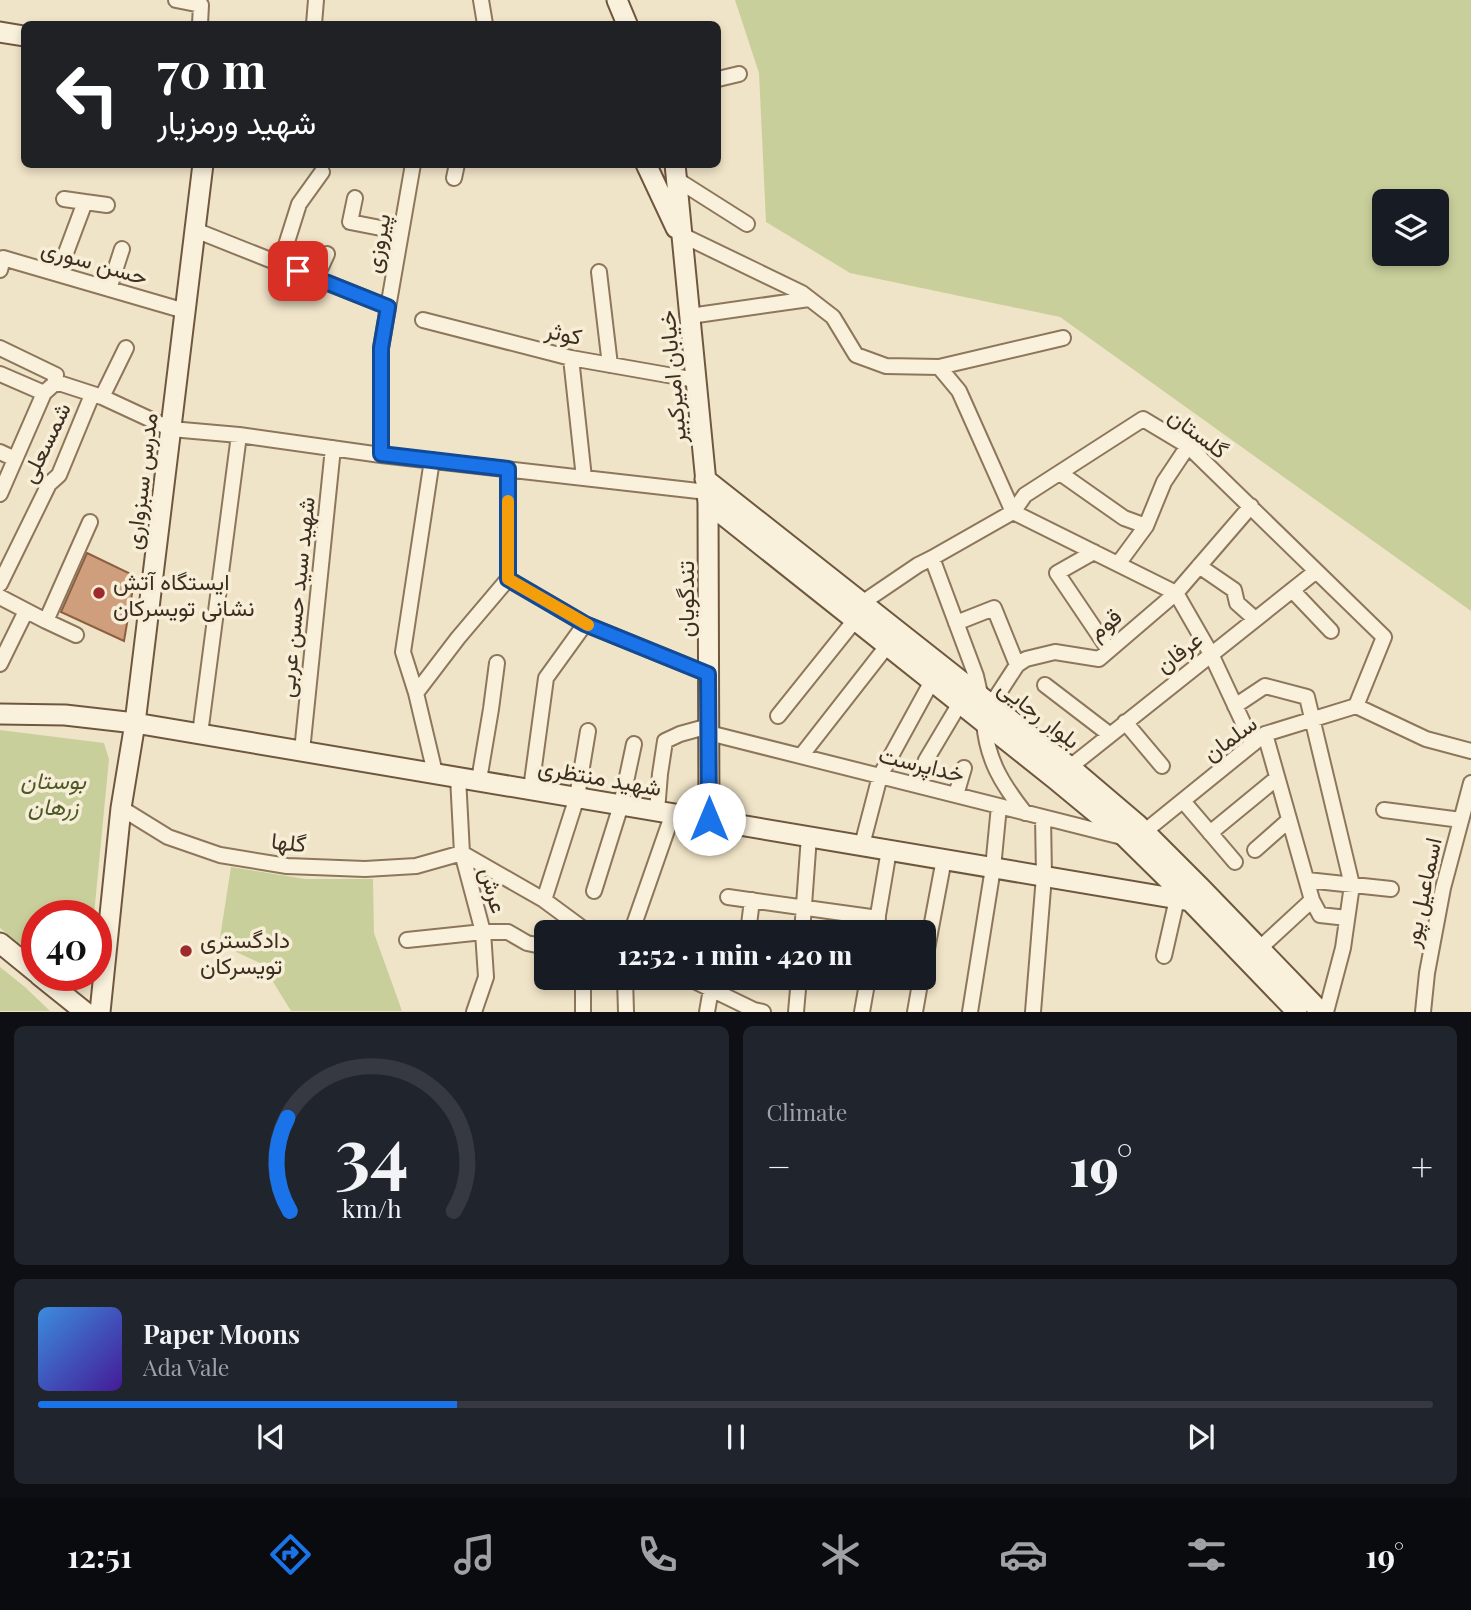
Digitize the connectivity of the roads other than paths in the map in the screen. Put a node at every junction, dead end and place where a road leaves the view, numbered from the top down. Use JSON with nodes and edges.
{"nodes":[{"id":1,"x":176,"y":0,"type":"edge"},
{"id":2,"x":316,"y":0,"type":"edge"},
{"id":3,"x":481,"y":0,"type":"edge"},
{"id":4,"x":619,"y":1,"type":"edge"},
{"id":5,"x":200,"y":21,"type":"edge"},
{"id":6,"x":314,"y":21,"type":"edge"},
{"id":7,"x":484,"y":21,"type":"edge"},
{"id":8,"x":626,"y":21,"type":"edge"},
{"id":9,"x":0,"y":32,"type":"edge"},
{"id":10,"x":21,"y":36,"type":"edge"},
{"id":11,"x":739,"y":74,"type":"dead end"},
{"id":12,"x":721,"y":78,"type":"edge"},
{"id":13,"x":202,"y":168,"type":"edge"},
{"id":14,"x":412,"y":168,"type":"edge"},
{"id":15,"x":648,"y":168,"type":"edge"},
{"id":16,"x":322,"y":172,"type":"dead end"},
{"id":17,"x":675,"y":172,"type":"edge"},
{"id":18,"x":355,"y":198,"type":"dead end"},
{"id":19,"x":64,"y":199,"type":"dead end"},
{"id":20,"x":85,"y":202,"type":"junction"},
{"id":21,"x":107,"y":205,"type":"dead end"},
{"id":22,"x":747,"y":224,"type":"dead end"},
{"id":23,"x":195,"y":230,"type":"junction"},
{"id":24,"x":401,"y":232,"type":"junction"},
{"id":25,"x":683,"y":240,"type":"junction"},
{"id":26,"x":122,"y":249,"type":"dead end"},
{"id":27,"x":327,"y":254,"type":"dead end"},
{"id":28,"x":280,"y":264,"type":"junction"},
{"id":29,"x":0,"y":270,"type":"edge"},
{"id":30,"x":599,"y":272,"type":"dead end"},
{"id":31,"x":58,"y":274,"type":"junction"},
{"id":32,"x":316,"y":278,"type":"junction"},
{"id":33,"x":109,"y":289,"type":"junction"},
{"id":34,"x":809,"y":299,"type":"junction"},
{"id":35,"x":388,"y":307,"type":"junction"},
{"id":36,"x":185,"y":312,"type":"junction"},
{"id":37,"x":690,"y":316,"type":"junction"},
{"id":38,"x":423,"y":320,"type":"dead end"},
{"id":39,"x":1063,"y":338,"type":"dead end"},
{"id":40,"x":0,"y":348,"type":"edge"},
{"id":41,"x":126,"y":348,"type":"dead end"},
{"id":42,"x":571,"y":358,"type":"junction"},
{"id":43,"x":610,"y":365,"type":"junction"},
{"id":44,"x":939,"y":367,"type":"junction"},
{"id":45,"x":0,"y":374,"type":"edge"},
{"id":46,"x":696,"y":380,"type":"junction"},
{"id":47,"x":49,"y":388,"type":"junction"},
{"id":48,"x":97,"y":396,"type":"junction"},
{"id":49,"x":171,"y":429,"type":"junction"},
{"id":50,"x":239,"y":435,"type":"junction"},
{"id":51,"x":1188,"y":446,"type":"junction"},
{"id":52,"x":333,"y":448,"type":"junction"},
{"id":53,"x":0,"y":452,"type":"edge"},
{"id":54,"x":381,"y":454,"type":"junction"},
{"id":55,"x":15,"y":459,"type":"junction"},
{"id":56,"x":432,"y":460,"type":"junction"},
{"id":57,"x":508,"y":469,"type":"junction"},
{"id":58,"x":1059,"y":473,"type":"junction"},
{"id":59,"x":584,"y":478,"type":"junction"},
{"id":60,"x":707,"y":492,"type":"junction"},
{"id":61,"x":0,"y":494,"type":"edge"},
{"id":62,"x":1251,"y":506,"type":"junction"},
{"id":63,"x":1013,"y":512,"type":"junction"},
{"id":64,"x":89,"y":522,"type":"dead end"},
{"id":65,"x":1146,"y":526,"type":"junction"},
{"id":66,"x":1094,"y":552,"type":"junction"},
{"id":67,"x":932,"y":558,"type":"junction"},
{"id":68,"x":1118,"y":564,"type":"junction"},
{"id":69,"x":1199,"y":566,"type":"junction"},
{"id":70,"x":1315,"y":572,"type":"junction"},
{"id":71,"x":508,"y":579,"type":"junction"},
{"id":72,"x":0,"y":584,"type":"edge"},
{"id":73,"x":1292,"y":590,"type":"junction"},
{"id":74,"x":1176,"y":593,"type":"junction"},
{"id":75,"x":0,"y":597,"type":"edge"},
{"id":76,"x":26,"y":611,"type":"junction"},
{"id":77,"x":858,"y":612,"type":"junction"},
{"id":78,"x":1255,"y":619,"type":"junction"},
{"id":79,"x":46,"y":621,"type":"junction"},
{"id":80,"x":956,"y":623,"type":"junction"},
{"id":81,"x":585,"y":624,"type":"junction"},
{"id":82,"x":1331,"y":631,"type":"dead end"},
{"id":83,"x":76,"y":635,"type":"dead end"},
{"id":84,"x":887,"y":646,"type":"junction"},
{"id":85,"x":1109,"y":650,"type":"junction"},
{"id":86,"x":1211,"y":654,"type":"junction"},
{"id":87,"x":497,"y":663,"type":"dead end"},
{"id":88,"x":0,"y":664,"type":"edge"},
{"id":89,"x":1017,"y":665,"type":"junction"},
{"id":90,"x":708,"y":674,"type":"junction"},
{"id":91,"x":932,"y":681,"type":"junction"},
{"id":92,"x":1045,"y":685,"type":"dead end"},
{"id":93,"x":416,"y":692,"type":"junction"},
{"id":94,"x":960,"y":703,"type":"junction"},
{"id":95,"x":1235,"y":706,"type":"junction"},
{"id":96,"x":1356,"y":706,"type":"junction"},
{"id":97,"x":985,"y":708,"type":"junction"},
{"id":98,"x":0,"y":714,"type":"edge"},
{"id":99,"x":778,"y":716,"type":"dead end"},
{"id":100,"x":1312,"y":720,"type":"junction"},
{"id":101,"x":1125,"y":722,"type":"junction"},
{"id":102,"x":135,"y":723,"type":"junction"},
{"id":103,"x":709,"y":730,"type":"junction"},
{"id":104,"x":588,"y":731,"type":"dead end"},
{"id":105,"x":200,"y":733,"type":"junction"},
{"id":106,"x":1109,"y":734,"type":"junction"},
{"id":107,"x":1259,"y":739,"type":"junction"},
{"id":108,"x":634,"y":744,"type":"dead end"},
{"id":109,"x":302,"y":751,"type":"junction"},
{"id":110,"x":1471,"y":751,"type":"edge"},
{"id":111,"x":801,"y":757,"type":"junction"},
{"id":112,"x":1161,"y":766,"type":"dead end"},
{"id":113,"x":1070,"y":767,"type":"junction"},
{"id":114,"x":964,"y":768,"type":"dead end"},
{"id":115,"x":435,"y":773,"type":"junction"},
{"id":116,"x":880,"y":776,"type":"junction"},
{"id":117,"x":458,"y":777,"type":"junction"},
{"id":118,"x":1277,"y":778,"type":"junction"},
{"id":119,"x":479,"y":780,"type":"junction"},
{"id":120,"x":1471,"y":783,"type":"edge"},
{"id":121,"x":917,"y":785,"type":"junction"},
{"id":122,"x":531,"y":789,"type":"junction"},
{"id":123,"x":1086,"y":792,"type":"junction"},
{"id":124,"x":957,"y":795,"type":"junction"},
{"id":125,"x":577,"y":797,"type":"junction"},
{"id":126,"x":1183,"y":801,"type":"junction"},
{"id":127,"x":621,"y":805,"type":"junction"},
{"id":128,"x":999,"y":806,"type":"junction"},
{"id":129,"x":121,"y":808,"type":"junction"},
{"id":130,"x":1384,"y":810,"type":"dead end"},
{"id":131,"x":665,"y":812,"type":"junction"},
{"id":132,"x":1025,"y":813,"type":"junction"},
{"id":133,"x":1043,"y":817,"type":"junction"},
{"id":134,"x":709,"y":819,"type":"junction"},
{"id":135,"x":1289,"y":820,"type":"junction"},
{"id":136,"x":1461,"y":820,"type":"junction"},
{"id":137,"x":1144,"y":832,"type":"junction"},
{"id":138,"x":1210,"y":833,"type":"junction"},
{"id":139,"x":809,"y":836,"type":"junction"},
{"id":140,"x":1125,"y":838,"type":"junction"},
{"id":141,"x":862,"y":845,"type":"junction"},
{"id":142,"x":889,"y":850,"type":"junction"},
{"id":143,"x":1255,"y":850,"type":"dead end"},
{"id":144,"x":463,"y":853,"type":"junction"},
{"id":145,"x":944,"y":859,"type":"junction"},
{"id":146,"x":1235,"y":862,"type":"dead end"},
{"id":147,"x":993,"y":868,"type":"junction"},
{"id":148,"x":1044,"y":876,"type":"junction"},
{"id":149,"x":1307,"y":880,"type":"junction"},
{"id":150,"x":1352,"y":885,"type":"junction"},
{"id":151,"x":1391,"y":889,"type":"dead end"},
{"id":152,"x":594,"y":891,"type":"dead end"},
{"id":153,"x":728,"y":897,"type":"dead end"},
{"id":154,"x":544,"y":900,"type":"junction"},
{"id":155,"x":752,"y":900,"type":"junction"},
{"id":156,"x":1184,"y":900,"type":"junction"},
{"id":157,"x":1312,"y":900,"type":"junction"},
{"id":158,"x":804,"y":908,"type":"junction"},
{"id":159,"x":878,"y":918,"type":"joint"},
{"id":160,"x":1347,"y":918,"type":"junction"},
{"id":161,"x":571,"y":920,"type":"edge"},
{"id":162,"x":635,"y":920,"type":"edge"},
{"id":163,"x":750,"y":920,"type":"edge"},
{"id":164,"x":803,"y":920,"type":"edge"},
{"id":165,"x":932,"y":920,"type":"edge"},
{"id":166,"x":483,"y":932,"type":"junction"},
{"id":167,"x":407,"y":940,"type":"dead end"},
{"id":168,"x":0,"y":943,"type":"edge"},
{"id":169,"x":534,"y":944,"type":"edge"},
{"id":170,"x":1260,"y":948,"type":"junction"},
{"id":171,"x":1164,"y":956,"type":"dead end"},
{"id":172,"x":21,"y":960,"type":"edge"},
{"id":173,"x":583,"y":990,"type":"edge"},
{"id":174,"x":625,"y":990,"type":"edge"},
{"id":175,"x":711,"y":990,"type":"edge"},
{"id":176,"x":713,"y":990,"type":"edge"},
{"id":177,"x":798,"y":990,"type":"edge"},
{"id":178,"x":866,"y":990,"type":"edge"},
{"id":179,"x":919,"y":990,"type":"edge"},
{"id":180,"x":59,"y":991,"type":"edge"},
{"id":181,"x":757,"y":1011,"type":"edge"},
{"id":182,"x":85,"y":1012,"type":"edge"},
{"id":183,"x":100,"y":1012,"type":"edge"},
{"id":184,"x":474,"y":1012,"type":"edge"},
{"id":185,"x":583,"y":1012,"type":"edge"},
{"id":186,"x":626,"y":1012,"type":"edge"},
{"id":187,"x":707,"y":1012,"type":"edge"},
{"id":188,"x":796,"y":1012,"type":"edge"},
{"id":189,"x":862,"y":1012,"type":"edge"},
{"id":190,"x":915,"y":1012,"type":"edge"},
{"id":191,"x":970,"y":1012,"type":"edge"},
{"id":192,"x":1034,"y":1012,"type":"edge"},
{"id":193,"x":1297,"y":1012,"type":"edge"},
{"id":194,"x":1324,"y":1012,"type":"edge"},
{"id":195,"x":1423,"y":1012,"type":"edge"}],
"edges":[{"from":1,"to":5,"type":"street"},
{"from":2,"to":6,"type":"street"},
{"from":3,"to":7,"type":"street"},
{"from":4,"to":8,"type":"main road"},
{"from":9,"to":10,"type":"main road"},
{"from":11,"to":12,"type":"street"},
{"from":13,"to":23,"type":"main road","name":"مدرس سبزواری"},
{"from":14,"to":24,"type":"street","name":"پیروزی"},
{"from":15,"to":25,"type":"main road"},
{"from":16,"to":28,"type":"street"},
{"from":17,"to":22,"type":"street"},
{"from":17,"to":25,"type":"main road","name":"خیابان امیرکبیر"},
{"from":18,"to":24,"type":"street"},
{"from":19,"to":20,"type":"street"},
{"from":20,"to":21,"type":"street"},
{"from":20,"to":31,"type":"street"},
{"from":23,"to":28,"type":"street"},
{"from":23,"to":36,"type":"main road","name":"مدرس سبزواری"},
{"from":24,"to":35,"type":"street","name":"پیروزی"},
{"from":25,"to":34,"type":"street"},
{"from":25,"to":37,"type":"main road","name":"خیابان امیرکبیر"},
{"from":26,"to":33,"type":"street"},
{"from":27,"to":32,"type":"street"},
{"from":28,"to":32,"type":"street"},
{"from":29,"to":31,"type":"street","name":"حسن سوری"},
{"from":30,"to":43,"type":"street"},
{"from":31,"to":33,"type":"street","name":"حسن سوری"},
{"from":32,"to":35,"type":"street"},
{"from":33,"to":36,"type":"street","name":"حسن سوری"},
{"from":34,"to":37,"type":"street"},
{"from":34,"to":44,"type":"street"},
{"from":35,"to":54,"type":"street","name":"پیروزی"},
{"from":36,"to":49,"type":"main road","name":"مدرس سبزواری"},
{"from":37,"to":46,"type":"main road","name":"خیابان امیرکبیر"},
{"from":38,"to":42,"type":"street","name":"کوثر"},
{"from":39,"to":44,"type":"street"},
{"from":40,"to":47,"type":"street"},
{"from":41,"to":48,"type":"street","name":"شمسعلی"},
{"from":42,"to":43,"type":"street","name":"کوثر"},
{"from":42,"to":59,"type":"street"},
{"from":43,"to":46,"type":"street","name":"کوثر"},
{"from":44,"to":63,"type":"street"},
{"from":45,"to":47,"type":"street"},
{"from":46,"to":60,"type":"main road","name":"خیابان امیرکبیر"},
{"from":47,"to":48,"type":"street"},
{"from":47,"to":55,"type":"street"},
{"from":48,"to":49,"type":"street"},
{"from":48,"to":72,"type":"street","name":"شمسعلی"},
{"from":49,"to":50,"type":"street"},
{"from":49,"to":102,"type":"main road","name":"مدرس سبزواری"},
{"from":50,"to":52,"type":"street"},
{"from":50,"to":105,"type":"street"},
{"from":51,"to":58,"type":"street","name":"گلستان"},
{"from":51,"to":62,"type":"street","name":"گلستان"},
{"from":51,"to":65,"type":"street"},
{"from":52,"to":54,"type":"street"},
{"from":52,"to":109,"type":"street","name":"شهید سید حسن عربی"},
{"from":53,"to":55,"type":"street"},
{"from":54,"to":56,"type":"street"},
{"from":55,"to":61,"type":"street"},
{"from":56,"to":57,"type":"street"},
{"from":56,"to":93,"type":"street"},
{"from":57,"to":59,"type":"street"},
{"from":57,"to":71,"type":"street"},
{"from":58,"to":63,"type":"street","name":"گلستان"},
{"from":58,"to":65,"type":"street"},
{"from":59,"to":60,"type":"street"},
{"from":60,"to":77,"type":"main road","name":"بلوار رجایی"},
{"from":60,"to":90,"type":"main road","name":"تندگویان"},
{"from":62,"to":69,"type":"street","name":"قوم"},
{"from":62,"to":70,"type":"street","name":"گلستان"},
{"from":63,"to":66,"type":"street"},
{"from":63,"to":67,"type":"street","name":"گلستان"},
{"from":64,"to":79,"type":"street"},
{"from":65,"to":68,"type":"street"},
{"from":66,"to":68,"type":"street"},
{"from":66,"to":85,"type":"street"},
{"from":67,"to":77,"type":"street","name":"گلستان"},
{"from":67,"to":80,"type":"street"},
{"from":68,"to":74,"type":"street"},
{"from":69,"to":74,"type":"street","name":"قوم"},
{"from":69,"to":78,"type":"street"},
{"from":70,"to":73,"type":"street","name":"عرفان"},
{"from":70,"to":96,"type":"street","name":"گلستان"},
{"from":71,"to":81,"type":"street"},
{"from":71,"to":93,"type":"street"},
{"from":73,"to":78,"type":"street","name":"عرفان"},
{"from":73,"to":82,"type":"street"},
{"from":74,"to":85,"type":"street","name":"قوم"},
{"from":74,"to":86,"type":"street"},
{"from":75,"to":76,"type":"street"},
{"from":76,"to":79,"type":"street"},
{"from":76,"to":88,"type":"street"},
{"from":77,"to":84,"type":"main road","name":"بلوار رجایی"},
{"from":77,"to":97,"type":"main road","name":"بلوار رجایی"},
{"from":77,"to":99,"type":"street","name":"گلستان"},
{"from":78,"to":86,"type":"street","name":"عرفان"},
{"from":79,"to":83,"type":"street"},
{"from":80,"to":89,"type":"street"},
{"from":80,"to":97,"type":"street"},
{"from":81,"to":90,"type":"street"},
{"from":81,"to":122,"type":"street"},
{"from":84,"to":91,"type":"main road","name":"بلوار رجایی"},
{"from":84,"to":111,"type":"street"},
{"from":85,"to":89,"type":"street","name":"قوم"},
{"from":86,"to":95,"type":"street"},
{"from":86,"to":101,"type":"street","name":"عرفان"},
{"from":87,"to":119,"type":"street"},
{"from":89,"to":97,"type":"street"},
{"from":90,"to":103,"type":"main road","name":"تندگویان"},
{"from":91,"to":94,"type":"main road","name":"بلوار رجایی"},
{"from":91,"to":116,"type":"street"},
{"from":92,"to":106,"type":"street"},
{"from":93,"to":115,"type":"street"},
{"from":94,"to":97,"type":"main road","name":"بلوار رجایی"},
{"from":94,"to":121,"type":"street"},
{"from":95,"to":100,"type":"street"},
{"from":95,"to":107,"type":"street"},
{"from":96,"to":100,"type":"street","name":"سلمان"},
{"from":96,"to":110,"type":"street"},
{"from":97,"to":113,"type":"main road","name":"بلوار رجایی"},
{"from":97,"to":123,"type":"main road","name":"بلوار رجایی"},
{"from":97,"to":132,"type":"street"},
{"from":98,"to":102,"type":"main road","name":"شهید منتظری"},
{"from":100,"to":107,"type":"street","name":"سلمان"},
{"from":100,"to":150,"type":"street"},
{"from":101,"to":106,"type":"street","name":"عرفان"},
{"from":101,"to":112,"type":"street"},
{"from":102,"to":105,"type":"main road","name":"شهید منتظری"},
{"from":102,"to":129,"type":"main road","name":"مدرس سبزواری"},
{"from":103,"to":111,"type":"street","name":"خداپرست"},
{"from":103,"to":131,"type":"street"},
{"from":103,"to":134,"type":"main road","name":"تندگویان"},
{"from":104,"to":125,"type":"street"},
{"from":105,"to":109,"type":"main road","name":"شهید منتظری"},
{"from":106,"to":113,"type":"street","name":"عرفان"},
{"from":107,"to":118,"type":"street"},
{"from":107,"to":126,"type":"street","name":"سلمان"},
{"from":108,"to":127,"type":"street"},
{"from":109,"to":115,"type":"main road","name":"شهید منتظری"},
{"from":111,"to":116,"type":"street","name":"خداپرست"},
{"from":113,"to":123,"type":"main road","name":"بلوار رجایی"},
{"from":114,"to":124,"type":"street"},
{"from":115,"to":117,"type":"main road","name":"شهید منتظری"},
{"from":116,"to":121,"type":"street","name":"خداپرست"},
{"from":116,"to":141,"type":"street"},
{"from":117,"to":119,"type":"main road","name":"شهید منتظری"},
{"from":117,"to":144,"type":"street","name":"عرش"},
{"from":118,"to":135,"type":"street"},
{"from":118,"to":138,"type":"street"},
{"from":119,"to":122,"type":"main road","name":"شهید منتظری"},
{"from":120,"to":136,"type":"street","name":"اسماعیل پور"},
{"from":121,"to":124,"type":"street","name":"خداپرست"},
{"from":122,"to":125,"type":"main road","name":"شهید منتظری"},
{"from":123,"to":137,"type":"main road","name":"بلوار رجایی"},
{"from":123,"to":140,"type":"main road","name":"بلوار رجایی"},
{"from":124,"to":128,"type":"street","name":"خداپرست"},
{"from":125,"to":127,"type":"main road","name":"شهید منتظری"},
{"from":125,"to":154,"type":"street"},
{"from":126,"to":137,"type":"street","name":"سلمان"},
{"from":126,"to":138,"type":"street"},
{"from":127,"to":131,"type":"main road","name":"شهید منتظری"},
{"from":127,"to":152,"type":"street"},
{"from":128,"to":132,"type":"street","name":"خداپرست"},
{"from":128,"to":147,"type":"street"},
{"from":129,"to":144,"type":"street","name":"گلها"},
{"from":129,"to":183,"type":"main road","name":"مدرس سبزواری"},
{"from":130,"to":136,"type":"street"},
{"from":131,"to":134,"type":"main road","name":"شهید منتظری"},
{"from":131,"to":162,"type":"street"},
{"from":132,"to":133,"type":"street","name":"خداپرست"},
{"from":133,"to":140,"type":"street","name":"خداپرست"},
{"from":133,"to":148,"type":"street"},
{"from":134,"to":139,"type":"main road","name":"شهید منتظری"},
{"from":135,"to":143,"type":"street"},
{"from":135,"to":149,"type":"street"},
{"from":136,"to":195,"type":"street","name":"اسماعیل پور"},
{"from":137,"to":170,"type":"main road","name":"بلوار رجایی"},
{"from":138,"to":146,"type":"street"},
{"from":139,"to":141,"type":"main road","name":"شهید منتظری"},
{"from":139,"to":158,"type":"street"},
{"from":140,"to":156,"type":"main road","name":"بلوار رجایی"},
{"from":141,"to":142,"type":"main road","name":"شهید منتظری"},
{"from":142,"to":145,"type":"main road","name":"شهید منتظری"},
{"from":142,"to":159,"type":"street"},
{"from":144,"to":154,"type":"street"},
{"from":144,"to":166,"type":"street","name":"عرش"},
{"from":145,"to":147,"type":"main road","name":"شهید منتظری"},
{"from":145,"to":165,"type":"street"},
{"from":147,"to":148,"type":"main road","name":"شهید منتظری"},
{"from":147,"to":191,"type":"street"},
{"from":148,"to":156,"type":"main road","name":"شهید منتظری"},
{"from":148,"to":192,"type":"street"},
{"from":149,"to":150,"type":"street"},
{"from":149,"to":157,"type":"street"},
{"from":150,"to":151,"type":"street"},
{"from":150,"to":160,"type":"street"},
{"from":153,"to":155,"type":"street"},
{"from":154,"to":161,"type":"street"},
{"from":155,"to":158,"type":"street"},
{"from":155,"to":163,"type":"street"},
{"from":156,"to":171,"type":"street"},
{"from":156,"to":193,"type":"main road","name":"بلوار رجایی"},
{"from":157,"to":160,"type":"street"},
{"from":157,"to":170,"type":"street"},
{"from":158,"to":159,"type":"street"},
{"from":158,"to":164,"type":"street"},
{"from":160,"to":194,"type":"street"},
{"from":166,"to":167,"type":"street"},
{"from":166,"to":169,"type":"street"},
{"from":166,"to":184,"type":"street","name":"عرش"},
{"from":168,"to":172,"type":"main road"},
{"from":170,"to":194,"type":"main road","name":"بلوار رجایی"},
{"from":173,"to":185,"type":"street"},
{"from":174,"to":186,"type":"street"},
{"from":175,"to":187,"type":"street"},
{"from":176,"to":181,"type":"street"},
{"from":177,"to":188,"type":"street"},
{"from":178,"to":189,"type":"street"},
{"from":179,"to":190,"type":"street"},
{"from":180,"to":182,"type":"main road"}]}
